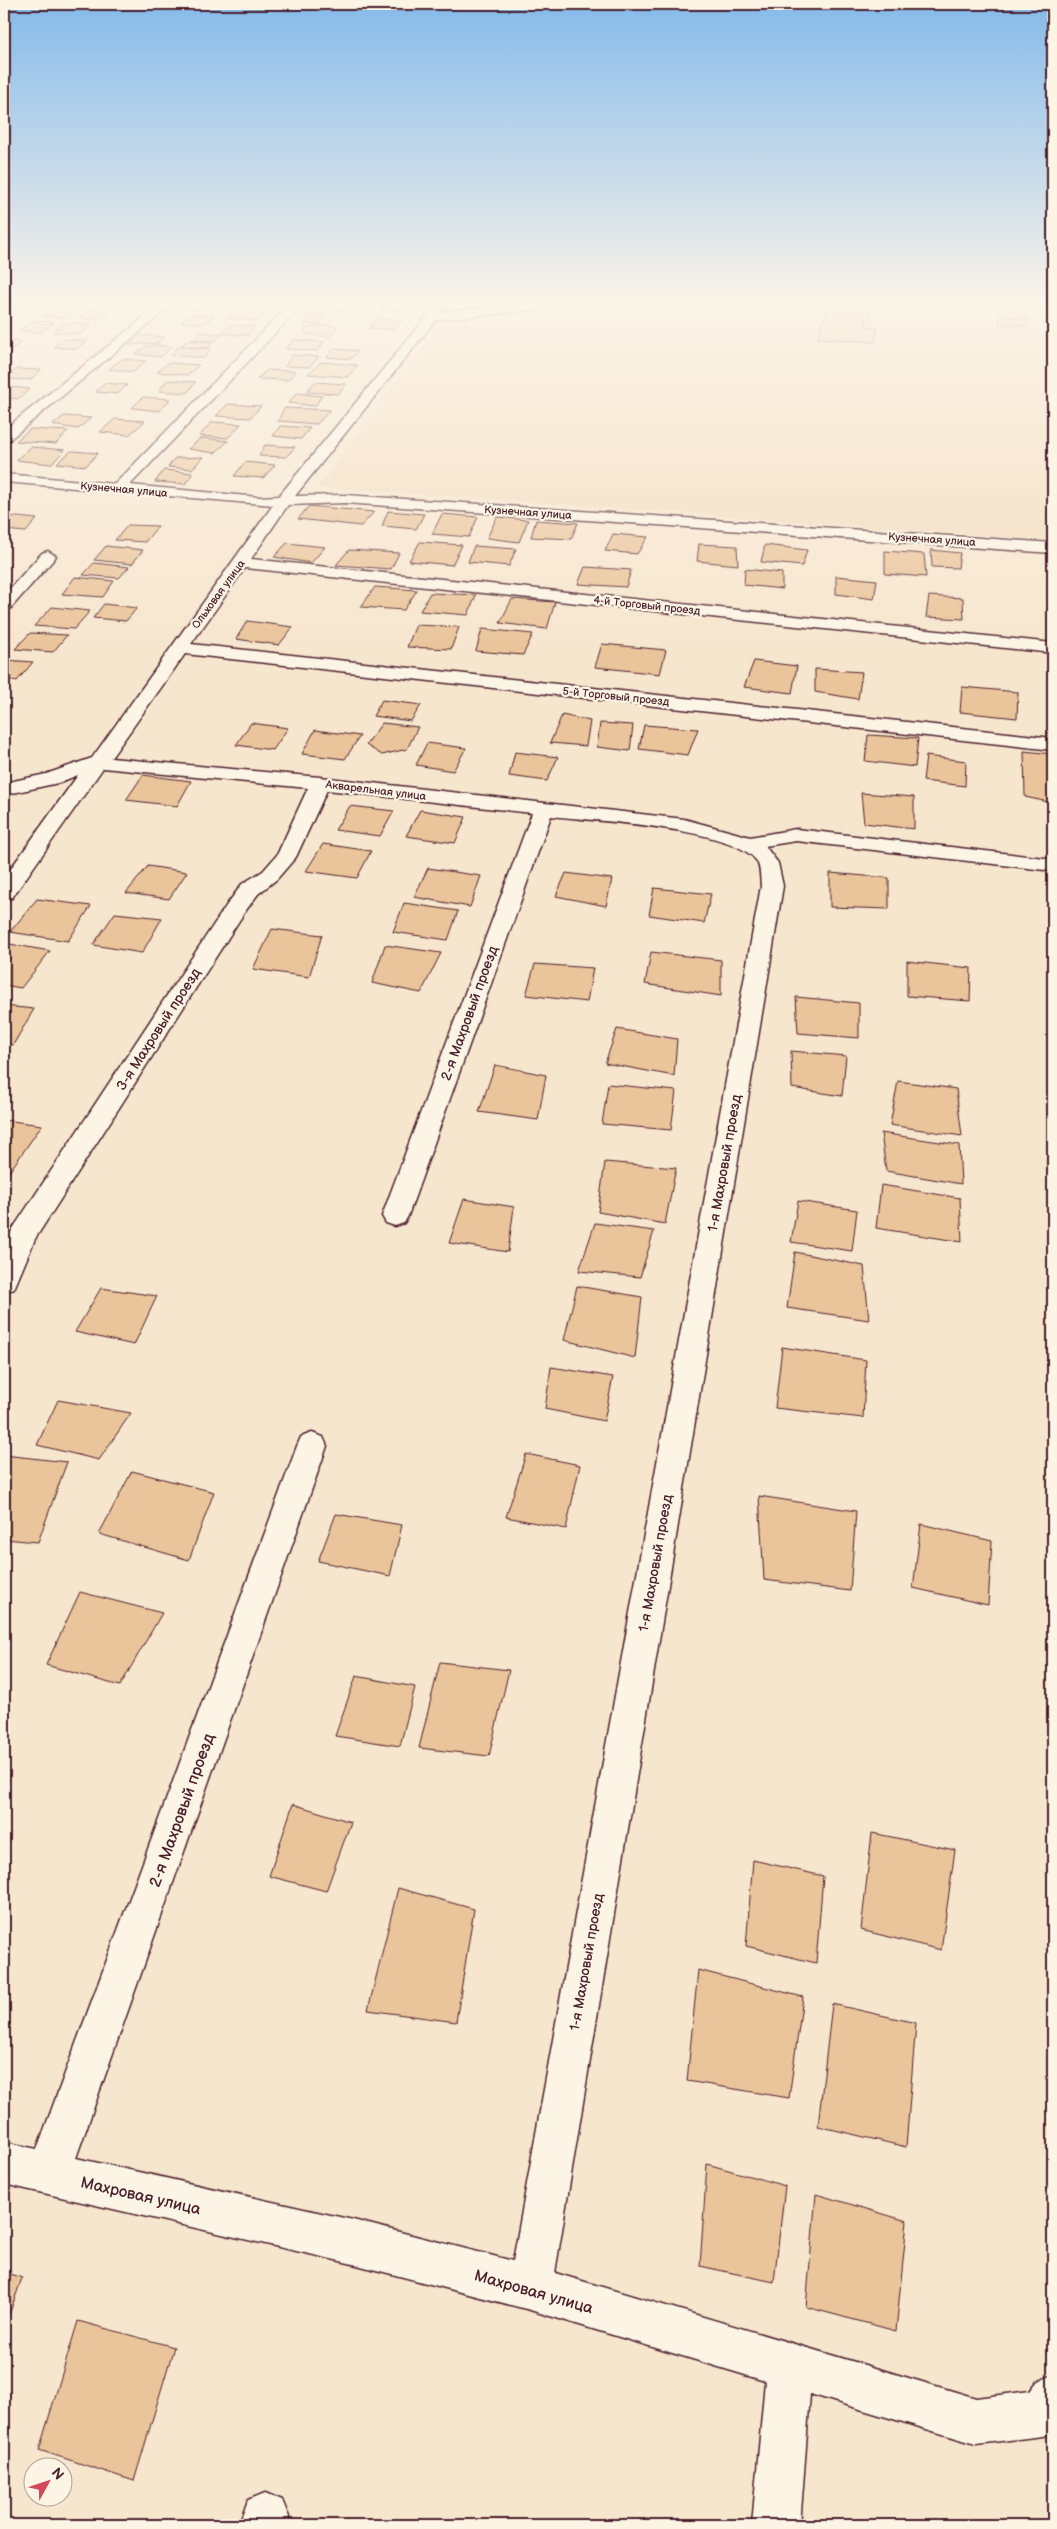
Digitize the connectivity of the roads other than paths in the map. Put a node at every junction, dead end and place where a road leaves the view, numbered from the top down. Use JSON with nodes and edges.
{"nodes":[{"id":1,"x":26,"y":419,"type":"edge"},
{"id":2,"x":186,"y":419,"type":"edge"},
{"id":3,"x":349,"y":419,"type":"edge"},
{"id":4,"x":4,"y":437,"type":"edge"},
{"id":5,"x":4,"y":478,"type":"edge"},
{"id":6,"x":118,"y":489,"type":"junction"},
{"id":7,"x":283,"y":501,"type":"junction"},
{"id":8,"x":1053,"y":548,"type":"edge"},
{"id":9,"x":48,"y":556,"type":"dead end"},
{"id":10,"x":241,"y":563,"type":"junction"},
{"id":11,"x":4,"y":605,"type":"edge"},
{"id":12,"x":178,"y":648,"type":"junction"},
{"id":13,"x":1053,"y":648,"type":"edge"},
{"id":14,"x":1053,"y":744,"type":"edge"},
{"id":15,"x":97,"y":762,"type":"junction"},
{"id":16,"x":320,"y":783,"type":"junction"},
{"id":17,"x":4,"y":789,"type":"edge"},
{"id":18,"x":543,"y":811,"type":"junction"},
{"id":19,"x":749,"y":844,"type":"junction"},
{"id":20,"x":1053,"y":865,"type":"edge"},
{"id":21,"x":4,"y":893,"type":"edge"},
{"id":22,"x":395,"y":1216,"type":"dead end"},
{"id":23,"x":4,"y":1282,"type":"edge"},
{"id":24,"x":312,"y":1446,"type":"dead end"},
{"id":25,"x":4,"y":2163,"type":"edge"},
{"id":26,"x":50,"y":2174,"type":"junction"},
{"id":27,"x":530,"y":2288,"type":"junction"},
{"id":28,"x":790,"y":2366,"type":"junction"},
{"id":29,"x":1053,"y":2398,"type":"edge"},
{"id":30,"x":776,"y":2525,"type":"edge"}],
"edges":[{"from":1,"to":4,"type":"street"},
{"from":2,"to":6,"type":"street"},
{"from":3,"to":7,"type":"street","name":"Ольховая улица"},
{"from":5,"to":6,"type":"street","name":"Кузнечная улица"},
{"from":6,"to":7,"type":"street","name":"Кузнечная улица"},
{"from":7,"to":8,"type":"street","name":"Кузнечная улица"},
{"from":7,"to":10,"type":"street","name":"Ольховая улица"},
{"from":9,"to":11,"type":"street"},
{"from":10,"to":12,"type":"street","name":"Ольховая улица"},
{"from":10,"to":13,"type":"street","name":"4-й Торговый проезд"},
{"from":12,"to":14,"type":"street","name":"5-й Торговый проезд"},
{"from":12,"to":15,"type":"street","name":"Ольховая улица"},
{"from":15,"to":16,"type":"street","name":"Акварельная улица"},
{"from":15,"to":17,"type":"street","name":"Акварельная улица"},
{"from":15,"to":21,"type":"street","name":"Ольховая улица"},
{"from":16,"to":18,"type":"street","name":"Акварельная улица"},
{"from":16,"to":23,"type":"street","name":"3-я Махровый проезд"},
{"from":18,"to":19,"type":"street","name":"Акварельная улица"},
{"from":18,"to":22,"type":"street","name":"2-я Махровый проезд"},
{"from":19,"to":20,"type":"street"},
{"from":19,"to":27,"type":"street","name":"1-я Махровый проезд"},
{"from":24,"to":26,"type":"street","name":"2-я Махровый проезд"},
{"from":25,"to":26,"type":"street","name":"Махровая улица"},
{"from":26,"to":27,"type":"street","name":"Махровая улица"},
{"from":27,"to":28,"type":"street","name":"Махровая улица"},
{"from":28,"to":29,"type":"street","name":"Махровая улица"},
{"from":28,"to":30,"type":"street"}]}
